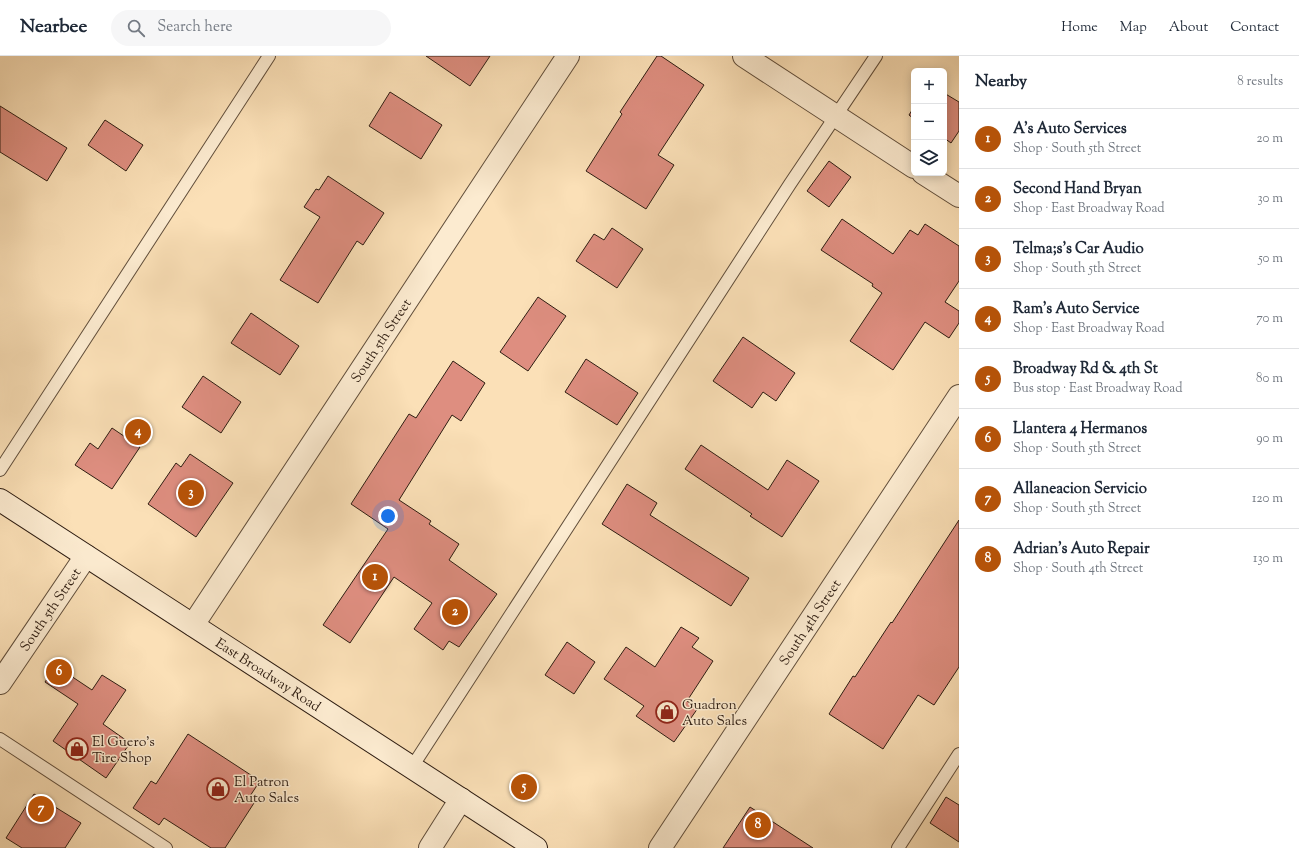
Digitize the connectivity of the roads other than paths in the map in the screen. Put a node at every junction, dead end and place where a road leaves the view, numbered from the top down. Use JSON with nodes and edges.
{"nodes":[{"id":1,"x":269,"y":56,"type":"edge"},
{"id":2,"x":568,"y":56,"type":"edge"},
{"id":3,"x":744,"y":56,"type":"edge"},
{"id":4,"x":876,"y":56,"type":"edge"},
{"id":5,"x":837,"y":117,"type":"junction"},
{"id":6,"x":911,"y":165,"type":"edge"},
{"id":7,"x":928,"y":176,"type":"edge"},
{"id":8,"x":959,"y":196,"type":"edge"},
{"id":9,"x":959,"y":396,"type":"edge"},
{"id":10,"x":0,"y":470,"type":"edge"},
{"id":11,"x":0,"y":500,"type":"edge"},
{"id":12,"x":86,"y":556,"type":"junction"},
{"id":13,"x":193,"y":625,"type":"junction"},
{"id":14,"x":0,"y":683,"type":"edge"},
{"id":15,"x":0,"y":738,"type":"edge"},
{"id":16,"x":959,"y":754,"type":"edge"},
{"id":17,"x":412,"y":767,"type":"junction"},
{"id":18,"x":461,"y":799,"type":"junction"},
{"id":19,"x":166,"y":848,"type":"edge"},
{"id":20,"x":430,"y":848,"type":"edge"},
{"id":21,"x":536,"y":848,"type":"edge"},
{"id":22,"x":660,"y":848,"type":"edge"},
{"id":23,"x":898,"y":848,"type":"edge"}],
"edges":[{"from":1,"to":10,"type":"lane"},
{"from":2,"to":13,"type":"street","name":"South 5th Street"},
{"from":3,"to":5,"type":"street"},
{"from":4,"to":5,"type":"lane"},
{"from":5,"to":6,"type":"street"},
{"from":5,"to":17,"type":"lane"},
{"from":7,"to":8,"type":"street"},
{"from":9,"to":22,"type":"street","name":"South 4th Street"},
{"from":11,"to":12,"type":"street","name":"East Broadway Road"},
{"from":12,"to":13,"type":"street","name":"East Broadway Road"},
{"from":12,"to":14,"type":"street","name":"South 5th Street"},
{"from":13,"to":17,"type":"street","name":"East Broadway Road"},
{"from":15,"to":19,"type":"lane"},
{"from":16,"to":23,"type":"lane"},
{"from":17,"to":18,"type":"street","name":"East Broadway Road"},
{"from":18,"to":20,"type":"street"},
{"from":18,"to":21,"type":"street","name":"East Broadway Road"}]}
